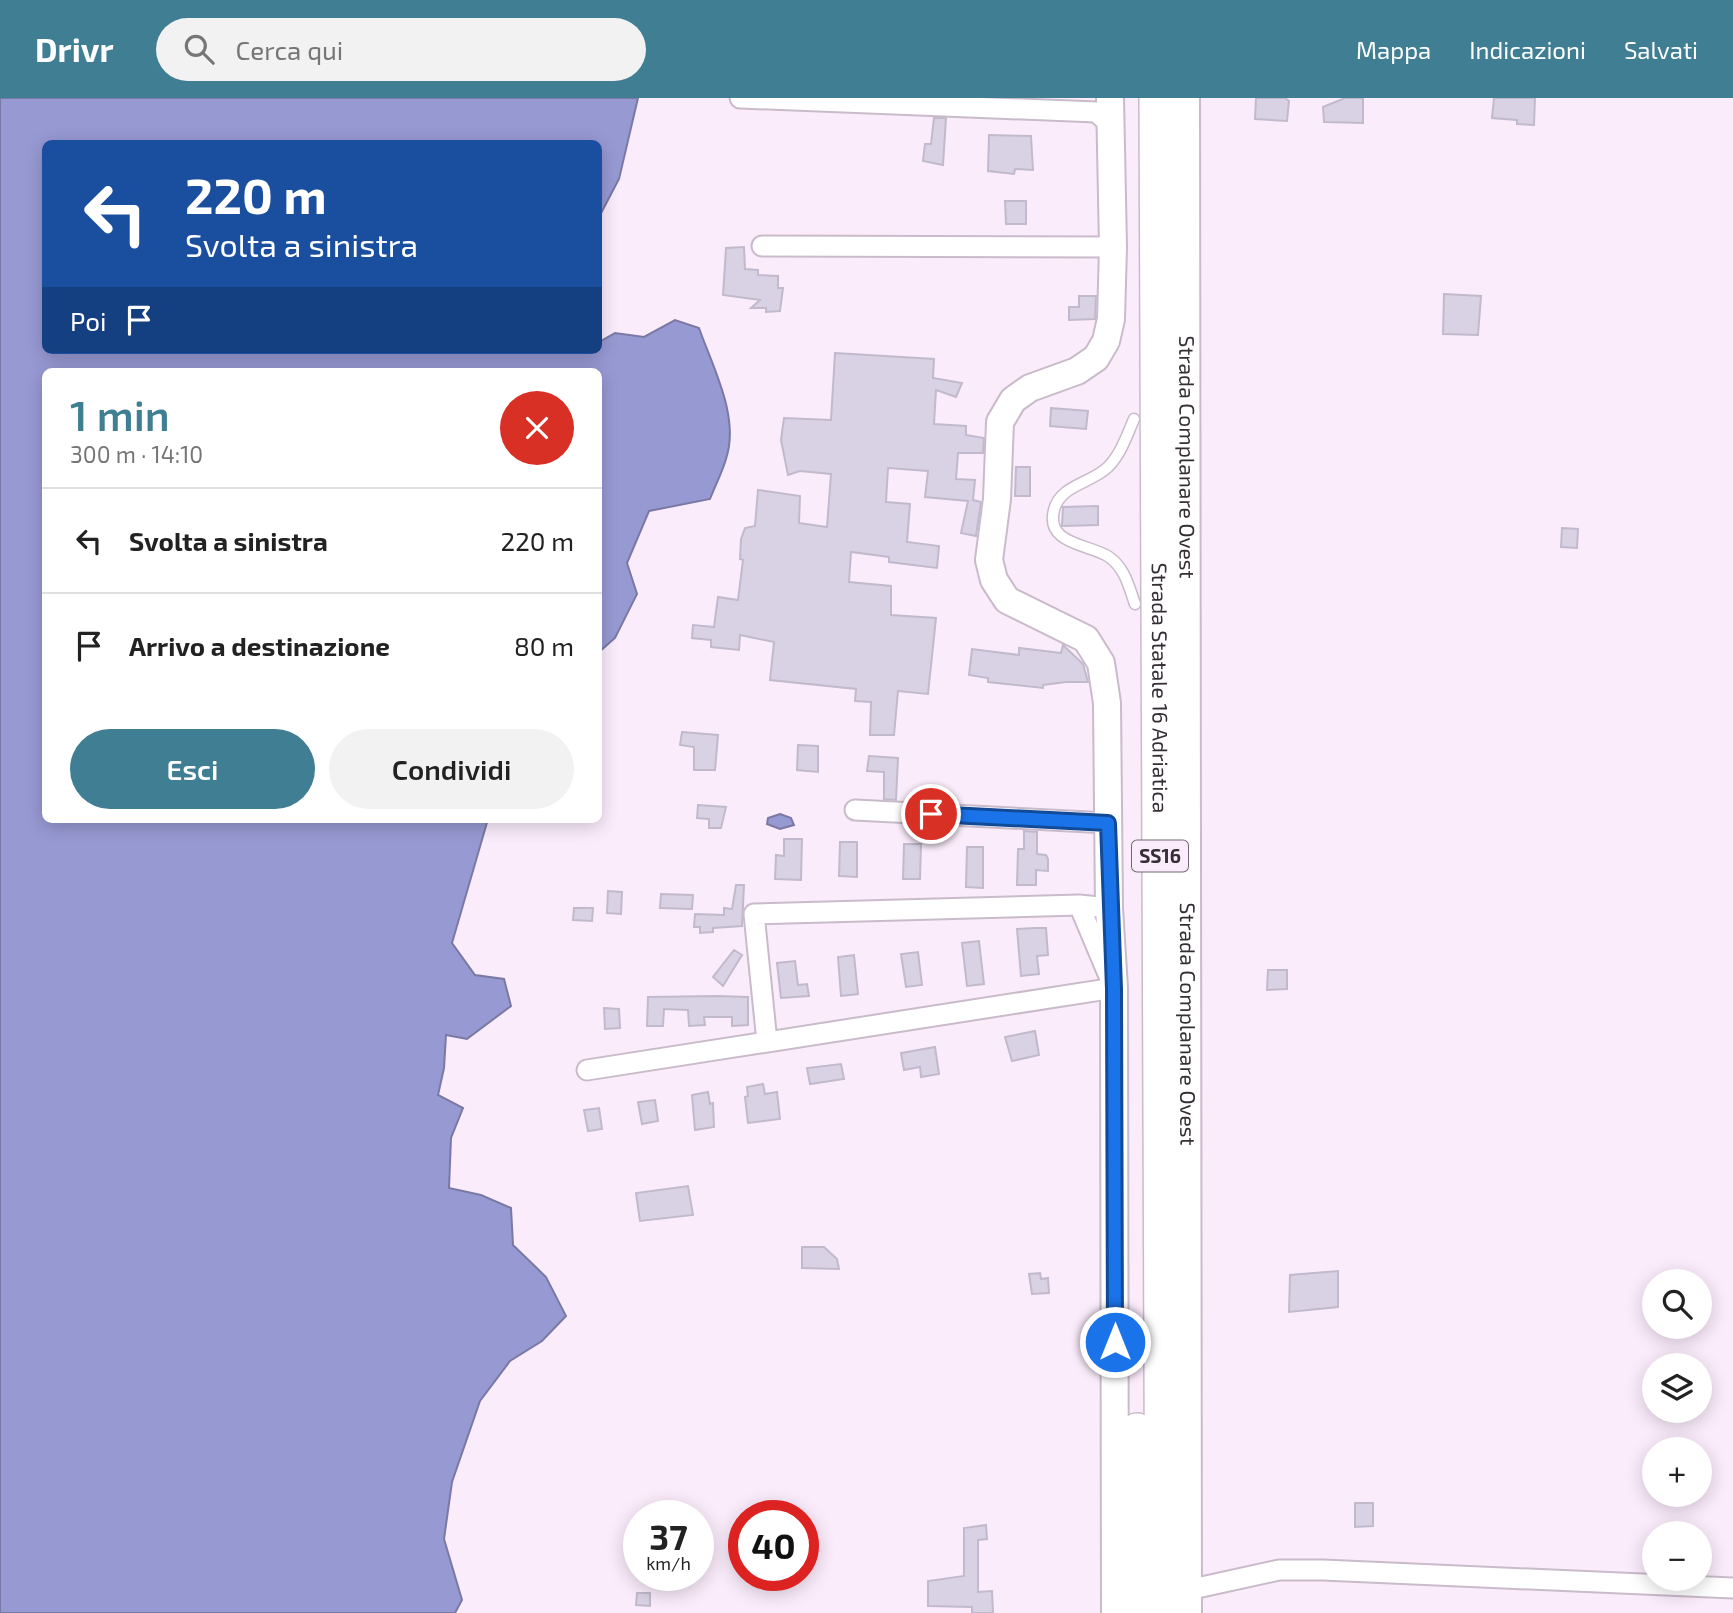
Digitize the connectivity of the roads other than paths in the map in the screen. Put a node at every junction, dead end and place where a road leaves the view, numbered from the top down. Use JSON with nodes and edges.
{"nodes":[{"id":1,"x":740,"y":98,"type":"edge"},
{"id":2,"x":1110,"y":98,"type":"edge"},
{"id":3,"x":1133,"y":98,"type":"edge"},
{"id":4,"x":1157,"y":98,"type":"edge"},
{"id":5,"x":1186,"y":98,"type":"edge"},
{"id":6,"x":1111,"y":125,"type":"junction"},
{"id":7,"x":762,"y":246,"type":"dead end"},
{"id":8,"x":1114,"y":247,"type":"junction"},
{"id":9,"x":1134,"y":419,"type":"junction"},
{"id":10,"x":1135,"y":604,"type":"junction"},
{"id":11,"x":855,"y":810,"type":"dead end"},
{"id":12,"x":1108,"y":823,"type":"junction"},
{"id":13,"x":1079,"y":905,"type":"junction"},
{"id":14,"x":1109,"y":908,"type":"junction"},
{"id":15,"x":1114,"y":989,"type":"junction"},
{"id":16,"x":767,"y":1042,"type":"junction"},
{"id":17,"x":587,"y":1070,"type":"dead end"},
{"id":18,"x":1733,"y":1588,"type":"edge"},
{"id":19,"x":1188,"y":1602,"type":"edge"},
{"id":20,"x":1115,"y":1613,"type":"edge"},
{"id":21,"x":1138,"y":1613,"type":"edge"},
{"id":22,"x":1163,"y":1613,"type":"edge"}],
"edges":[{"from":1,"to":6,"type":"street"},
{"from":2,"to":6,"type":"street"},
{"from":3,"to":9,"type":"highway","name":"Strada Statale 16 Adriatica","number":"SS16"},
{"from":4,"to":22,"type":"highway","name":"Strada Statale 16 Adriatica","number":"SS16"},
{"from":5,"to":19,"type":"street","name":"Strada Complanare Ovest"},
{"from":6,"to":8,"type":"street"},
{"from":7,"to":8,"type":"street"},
{"from":8,"to":12,"type":"street"},
{"from":9,"to":10,"type":"highway","name":"Strada Statale 16 Adriatica","number":"SS16"},
{"from":9,"to":10,"type":"lane"},
{"from":10,"to":21,"type":"highway","name":"Strada Statale 16 Adriatica","number":"SS16"},
{"from":11,"to":12,"type":"street"},
{"from":12,"to":14,"type":"street"},
{"from":13,"to":14,"type":"street"},
{"from":13,"to":15,"type":"street"},
{"from":13,"to":16,"type":"street"},
{"from":14,"to":15,"type":"street"},
{"from":15,"to":16,"type":"street"},
{"from":15,"to":20,"type":"street"},
{"from":16,"to":17,"type":"street"},
{"from":18,"to":19,"type":"street"}]}
